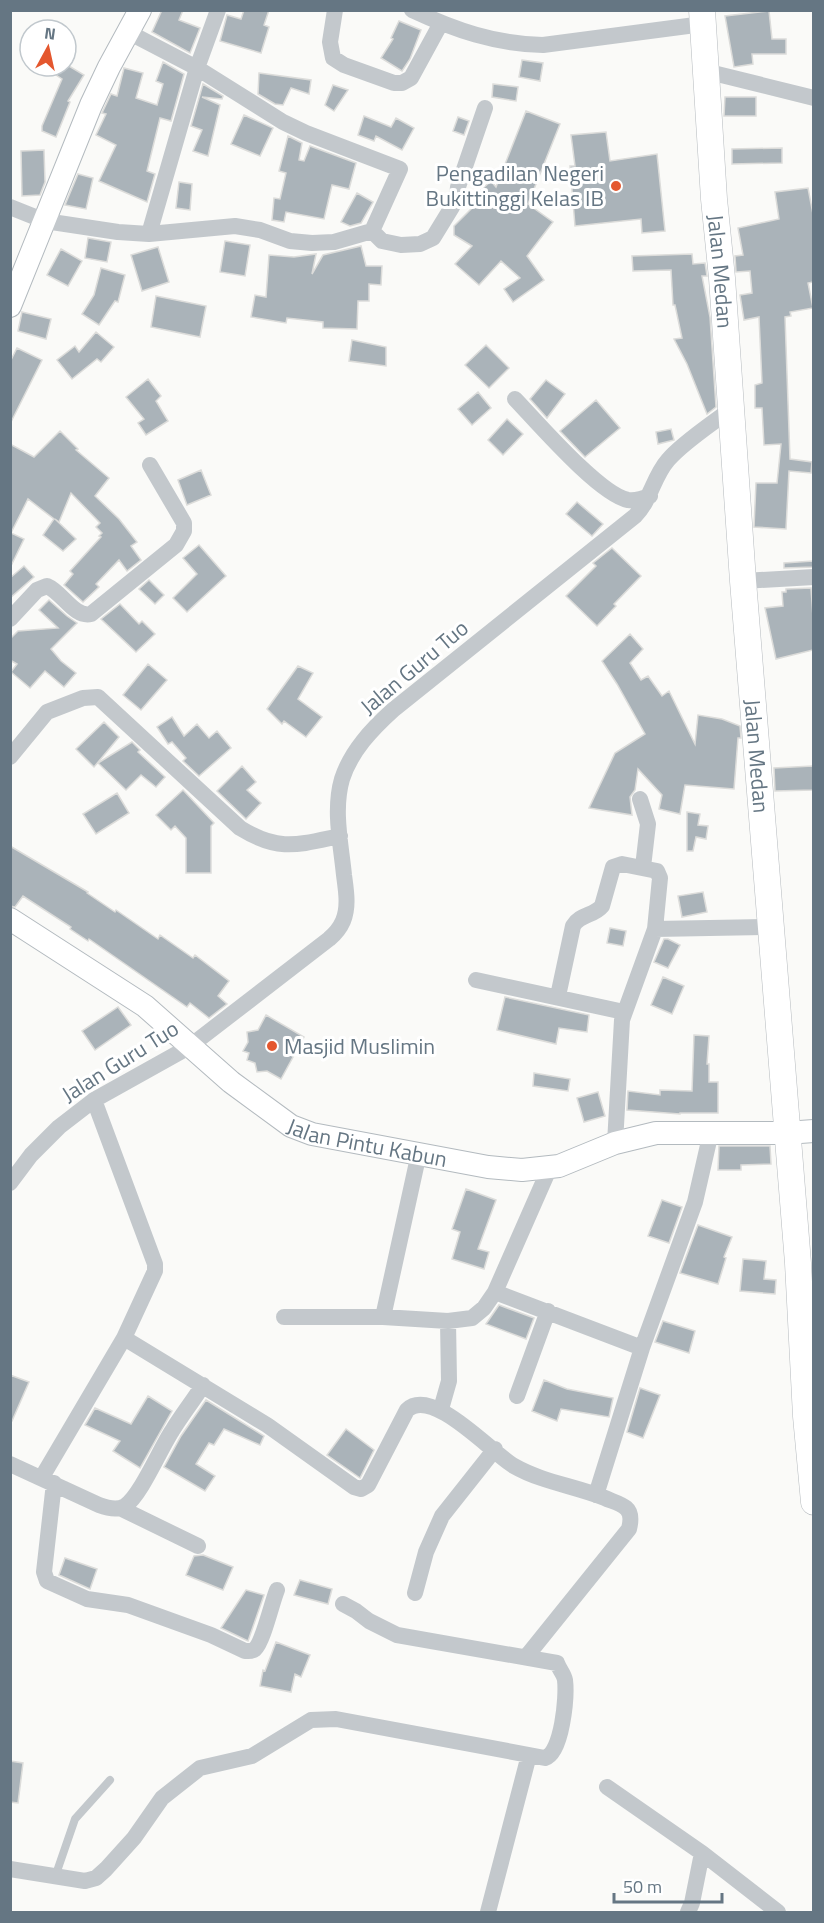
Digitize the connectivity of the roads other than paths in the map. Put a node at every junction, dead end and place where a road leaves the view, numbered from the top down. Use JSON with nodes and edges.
{"nodes":[{"id":1,"x":140,"y":10,"type":"edge"},
{"id":2,"x":218,"y":10,"type":"edge"},
{"id":3,"x":335,"y":10,"type":"edge"},
{"id":4,"x":412,"y":10,"type":"edge"},
{"id":5,"x":702,"y":17,"type":"edge"},
{"id":6,"x":441,"y":23,"type":"junction"},
{"id":7,"x":128,"y":32,"type":"junction"},
{"id":8,"x":197,"y":68,"type":"junction"},
{"id":9,"x":705,"y":71,"type":"junction"},
{"id":10,"x":813,"y":98,"type":"edge"},
{"id":11,"x":485,"y":108,"type":"dead end"},
{"id":12,"x":10,"y":207,"type":"edge"},
{"id":13,"x":45,"y":221,"type":"junction"},
{"id":14,"x":372,"y":231,"type":"junction"},
{"id":15,"x":149,"y":234,"type":"junction"},
{"id":16,"x":10,"y":306,"type":"edge"},
{"id":17,"x":515,"y":399,"type":"dead end"},
{"id":18,"x":731,"y":409,"type":"junction"},
{"id":19,"x":150,"y":465,"type":"dead end"},
{"id":20,"x":650,"y":496,"type":"junction"},
{"id":21,"x":813,"y":577,"type":"edge"},
{"id":22,"x":743,"y":581,"type":"junction"},
{"id":23,"x":10,"y":619,"type":"edge"},
{"id":24,"x":10,"y":757,"type":"edge"},
{"id":25,"x":640,"y":799,"type":"dead end"},
{"id":26,"x":340,"y":836,"type":"junction"},
{"id":27,"x":643,"y":867,"type":"junction"},
{"id":28,"x":10,"y":920,"type":"edge"},
{"id":29,"x":770,"y":927,"type":"junction"},
{"id":30,"x":655,"y":929,"type":"junction"},
{"id":31,"x":476,"y":980,"type":"dead end"},
{"id":32,"x":558,"y":996,"type":"junction"},
{"id":33,"x":624,"y":1012,"type":"junction"},
{"id":34,"x":189,"y":1047,"type":"junction"},
{"id":35,"x":94,"y":1100,"type":"junction"},
{"id":36,"x":813,"y":1131,"type":"edge"},
{"id":37,"x":711,"y":1132,"type":"junction"},
{"id":38,"x":786,"y":1133,"type":"junction"},
{"id":39,"x":615,"y":1143,"type":"junction"},
{"id":40,"x":419,"y":1153,"type":"junction"},
{"id":41,"x":550,"y":1167,"type":"junction"},
{"id":42,"x":13,"y":1176,"type":"edge"},
{"id":43,"x":495,"y":1292,"type":"junction"},
{"id":44,"x":548,"y":1311,"type":"junction"},
{"id":45,"x":284,"y":1317,"type":"dead end"},
{"id":46,"x":383,"y":1317,"type":"junction"},
{"id":47,"x":448,"y":1321,"type":"junction"},
{"id":48,"x":124,"y":1338,"type":"junction"},
{"id":49,"x":642,"y":1348,"type":"junction"},
{"id":50,"x":203,"y":1385,"type":"junction"},
{"id":51,"x":517,"y":1396,"type":"dead end"},
{"id":52,"x":441,"y":1409,"type":"junction"},
{"id":53,"x":495,"y":1449,"type":"junction"},
{"id":54,"x":10,"y":1464,"type":"edge"},
{"id":55,"x":48,"y":1480,"type":"junction"},
{"id":56,"x":596,"y":1495,"type":"junction"},
{"id":57,"x":813,"y":1502,"type":"edge"},
{"id":58,"x":120,"y":1508,"type":"junction"},
{"id":59,"x":198,"y":1546,"type":"dead end"},
{"id":60,"x":277,"y":1590,"type":"dead end"},
{"id":61,"x":415,"y":1593,"type":"dead end"},
{"id":62,"x":343,"y":1605,"type":"dead end"},
{"id":63,"x":526,"y":1657,"type":"junction"},
{"id":64,"x":529,"y":1755,"type":"junction"},
{"id":65,"x":110,"y":1780,"type":"dead end"},
{"id":66,"x":607,"y":1786,"type":"dead end"},
{"id":67,"x":702,"y":1853,"type":"junction"},
{"id":68,"x":10,"y":1869,"type":"edge"},
{"id":69,"x":55,"y":1877,"type":"junction"},
{"id":70,"x":488,"y":1912,"type":"edge"},
{"id":71,"x":688,"y":1912,"type":"edge"},
{"id":72,"x":778,"y":1912,"type":"edge"}],
"edges":[{"from":1,"to":7,"type":"street"},
{"from":2,"to":8,"type":"street"},
{"from":3,"to":6,"type":"street"},
{"from":4,"to":6,"type":"street"},
{"from":5,"to":6,"type":"street"},
{"from":5,"to":9,"type":"main road","name":"Jalan Medan"},
{"from":7,"to":8,"type":"street"},
{"from":7,"to":13,"type":"street"},
{"from":8,"to":14,"type":"street"},
{"from":8,"to":15,"type":"street"},
{"from":9,"to":10,"type":"street"},
{"from":9,"to":18,"type":"main road","name":"Jalan Medan"},
{"from":11,"to":14,"type":"street"},
{"from":12,"to":13,"type":"street"},
{"from":13,"to":15,"type":"street"},
{"from":13,"to":16,"type":"street"},
{"from":14,"to":15,"type":"street"},
{"from":17,"to":20,"type":"street"},
{"from":18,"to":20,"type":"street","name":"Jalan Guru Tuo"},
{"from":18,"to":22,"type":"main road","name":"Jalan Medan"},
{"from":19,"to":23,"type":"street"},
{"from":20,"to":26,"type":"street","name":"Jalan Guru Tuo"},
{"from":21,"to":22,"type":"street"},
{"from":22,"to":29,"type":"main road","name":"Jalan Medan"},
{"from":24,"to":26,"type":"street"},
{"from":25,"to":27,"type":"street"},
{"from":26,"to":34,"type":"street","name":"Jalan Guru Tuo"},
{"from":27,"to":30,"type":"street"},
{"from":27,"to":32,"type":"street"},
{"from":28,"to":34,"type":"street","name":"Jalan Pintu Kabun"},
{"from":29,"to":30,"type":"street"},
{"from":29,"to":38,"type":"main road","name":"Jalan Medan"},
{"from":30,"to":33,"type":"street"},
{"from":31,"to":32,"type":"street"},
{"from":32,"to":33,"type":"street"},
{"from":33,"to":39,"type":"street"},
{"from":34,"to":35,"type":"street","name":"Jalan Guru Tuo"},
{"from":34,"to":40,"type":"street","name":"Jalan Pintu Kabun"},
{"from":35,"to":42,"type":"street","name":"Jalan Guru Tuo"},
{"from":35,"to":48,"type":"street"},
{"from":36,"to":38,"type":"street","name":"Jalan Pintu Kabun"},
{"from":37,"to":38,"type":"street","name":"Jalan Pintu Kabun"},
{"from":37,"to":39,"type":"street","name":"Jalan Pintu Kabun"},
{"from":37,"to":49,"type":"street"},
{"from":38,"to":57,"type":"main road","name":"Jalan Medan"},
{"from":39,"to":41,"type":"street","name":"Jalan Pintu Kabun"},
{"from":40,"to":41,"type":"street","name":"Jalan Pintu Kabun"},
{"from":40,"to":46,"type":"street"},
{"from":41,"to":43,"type":"street"},
{"from":43,"to":44,"type":"street"},
{"from":43,"to":47,"type":"street"},
{"from":44,"to":49,"type":"street"},
{"from":44,"to":51,"type":"street"},
{"from":45,"to":46,"type":"street"},
{"from":46,"to":47,"type":"street"},
{"from":47,"to":52,"type":"street"},
{"from":48,"to":50,"type":"street"},
{"from":48,"to":55,"type":"street"},
{"from":49,"to":56,"type":"street"},
{"from":50,"to":52,"type":"street"},
{"from":50,"to":58,"type":"street"},
{"from":52,"to":53,"type":"street"},
{"from":53,"to":56,"type":"street"},
{"from":53,"to":61,"type":"street"},
{"from":54,"to":55,"type":"street"},
{"from":55,"to":58,"type":"street"},
{"from":55,"to":60,"type":"street"},
{"from":56,"to":63,"type":"street"},
{"from":58,"to":59,"type":"street"},
{"from":62,"to":63,"type":"street"},
{"from":63,"to":64,"type":"street"},
{"from":64,"to":69,"type":"street"},
{"from":64,"to":70,"type":"street"},
{"from":65,"to":69,"type":"lane"},
{"from":66,"to":67,"type":"street"},
{"from":67,"to":71,"type":"street"},
{"from":67,"to":72,"type":"street"},
{"from":68,"to":69,"type":"street"}]}
